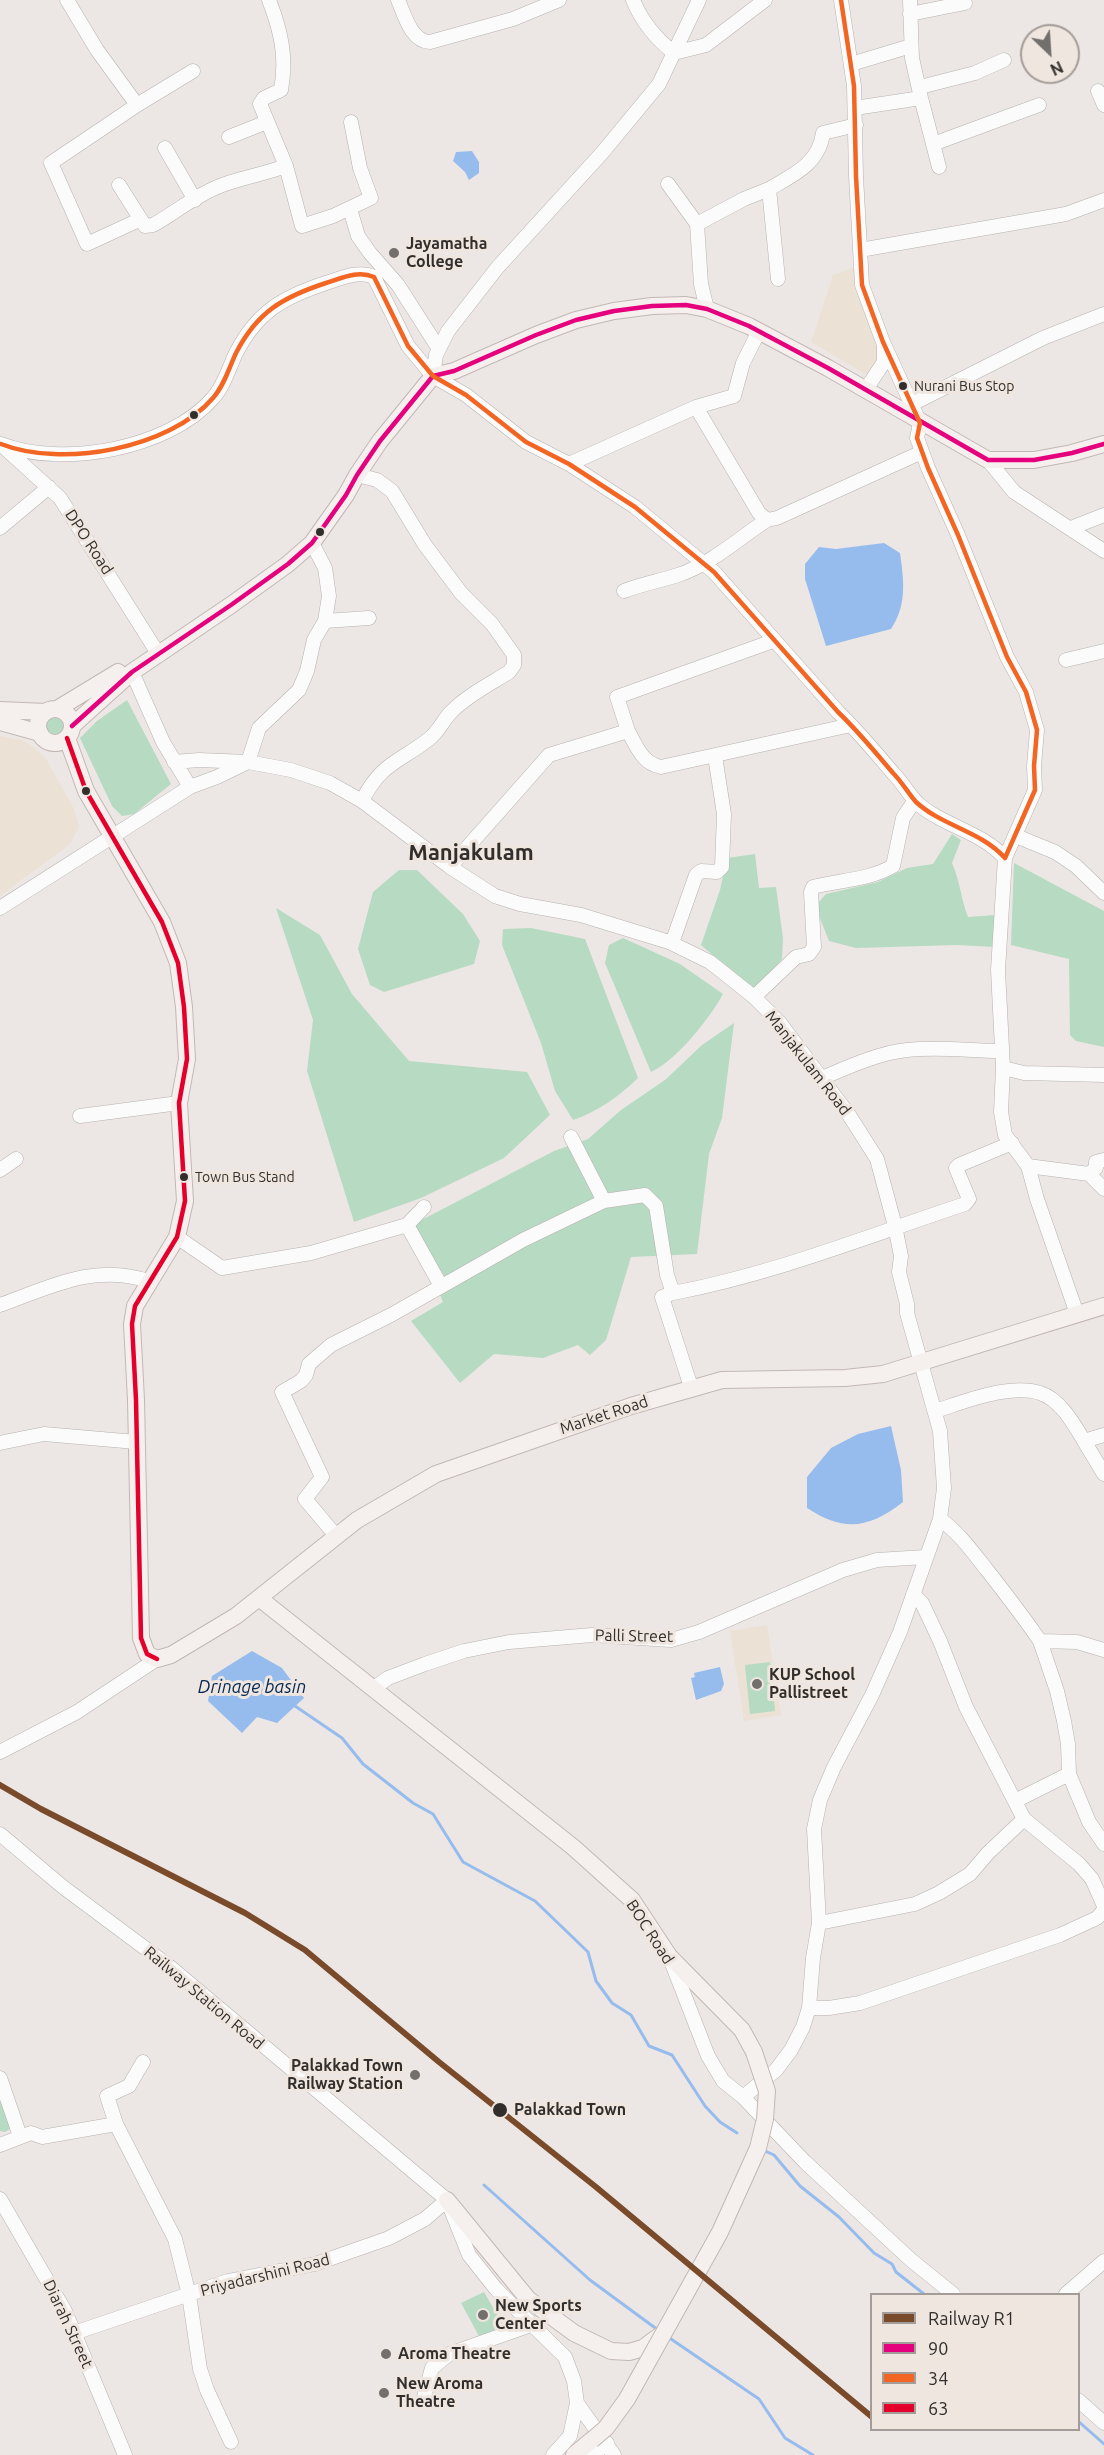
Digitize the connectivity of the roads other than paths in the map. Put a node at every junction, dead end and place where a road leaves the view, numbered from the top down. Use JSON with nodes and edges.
{"nodes":[{"id":1,"x":67,"y":0,"type":"edge"},
{"id":2,"x":269,"y":0,"type":"edge"},
{"id":3,"x":398,"y":0,"type":"edge"},
{"id":4,"x":559,"y":0,"type":"edge"},
{"id":5,"x":633,"y":0,"type":"edge"},
{"id":6,"x":699,"y":0,"type":"edge"},
{"id":7,"x":765,"y":0,"type":"edge"},
{"id":8,"x":841,"y":0,"type":"edge"},
{"id":9,"x":965,"y":3,"type":"dead end"},
{"id":10,"x":910,"y":7,"type":"edge"},
{"id":11,"x":911,"y":45,"type":"junction"},
{"id":12,"x":674,"y":53,"type":"junction"},
{"id":13,"x":1004,"y":60,"type":"dead end"},
{"id":14,"x":851,"y":64,"type":"junction"},
{"id":15,"x":193,"y":71,"type":"dead end"},
{"id":16,"x":1098,"y":91,"type":"dead end"},
{"id":17,"x":920,"y":92,"type":"junction"},
{"id":18,"x":137,"y":105,"type":"junction"},
{"id":19,"x":1039,"y":105,"type":"dead end"},
{"id":20,"x":1104,"y":105,"type":"edge"},
{"id":21,"x":855,"y":108,"type":"junction"},
{"id":22,"x":267,"y":122,"type":"junction"},
{"id":23,"x":351,"y":122,"type":"dead end"},
{"id":24,"x":927,"y":123,"type":"junction"},
{"id":25,"x":856,"y":125,"type":"junction"},
{"id":26,"x":229,"y":137,"type":"dead end"},
{"id":27,"x":956,"y":137,"type":"junction"},
{"id":28,"x":933,"y":144,"type":"junction"},
{"id":29,"x":165,"y":148,"type":"dead end"},
{"id":30,"x":286,"y":166,"type":"junction"},
{"id":31,"x":939,"y":167,"type":"dead end"},
{"id":32,"x":668,"y":184,"type":"dead end"},
{"id":33,"x":119,"y":185,"type":"dead end"},
{"id":34,"x":769,"y":189,"type":"junction"},
{"id":35,"x":195,"y":200,"type":"junction"},
{"id":36,"x":1104,"y":200,"type":"edge"},
{"id":37,"x":351,"y":209,"type":"junction"},
{"id":38,"x":139,"y":220,"type":"junction"},
{"id":39,"x":697,"y":224,"type":"junction"},
{"id":40,"x":860,"y":250,"type":"junction"},
{"id":41,"x":778,"y":279,"type":"dead end"},
{"id":42,"x":707,"y":309,"type":"junction"},
{"id":43,"x":1104,"y":314,"type":"edge"},
{"id":44,"x":759,"y":331,"type":"junction"},
{"id":45,"x":883,"y":342,"type":"junction"},
{"id":46,"x":440,"y":365,"type":"junction"},
{"id":47,"x":866,"y":389,"type":"junction"},
{"id":48,"x":912,"y":404,"type":"junction"},
{"id":49,"x":696,"y":407,"type":"junction"},
{"id":50,"x":920,"y":423,"type":"junction"},
{"id":51,"x":0,"y":444,"type":"edge"},
{"id":52,"x":1104,"y":444,"type":"edge"},
{"id":53,"x":921,"y":452,"type":"junction"},
{"id":54,"x":988,"y":460,"type":"junction"},
{"id":55,"x":568,"y":464,"type":"junction"},
{"id":56,"x":357,"y":475,"type":"junction"},
{"id":57,"x":49,"y":487,"type":"junction"},
{"id":58,"x":1104,"y":515,"type":"edge"},
{"id":59,"x":767,"y":520,"type":"junction"},
{"id":60,"x":0,"y":528,"type":"edge"},
{"id":61,"x":1071,"y":528,"type":"junction"},
{"id":62,"x":312,"y":543,"type":"junction"},
{"id":63,"x":1104,"y":551,"type":"edge"},
{"id":64,"x":703,"y":563,"type":"junction"},
{"id":65,"x":624,"y":591,"type":"dead end"},
{"id":66,"x":369,"y":618,"type":"dead end"},
{"id":67,"x":325,"y":621,"type":"junction"},
{"id":68,"x":773,"y":641,"type":"junction"},
{"id":69,"x":157,"y":651,"type":"junction"},
{"id":70,"x":1104,"y":651,"type":"edge"},
{"id":71,"x":1066,"y":660,"type":"dead end"},
{"id":72,"x":132,"y":672,"type":"junction"},
{"id":73,"x":0,"y":710,"type":"edge"},
{"id":74,"x":52,"y":710,"type":"junction"},
{"id":75,"x":0,"y":722,"type":"edge"},
{"id":76,"x":851,"y":724,"type":"junction"},
{"id":77,"x":628,"y":731,"type":"junction"},
{"id":78,"x":69,"y":732,"type":"junction"},
{"id":79,"x":44,"y":737,"type":"junction"},
{"id":80,"x":715,"y":756,"type":"junction"},
{"id":81,"x":174,"y":762,"type":"junction"},
{"id":82,"x":248,"y":762,"type":"junction"},
{"id":83,"x":190,"y":787,"type":"junction"},
{"id":84,"x":86,"y":791,"type":"junction"},
{"id":85,"x":915,"y":800,"type":"junction"},
{"id":86,"x":362,"y":801,"type":"junction"},
{"id":87,"x":1016,"y":836,"type":"junction"},
{"id":88,"x":111,"y":837,"type":"junction"},
{"id":89,"x":1005,"y":858,"type":"junction"},
{"id":90,"x":450,"y":867,"type":"junction"},
{"id":91,"x":1104,"y":893,"type":"edge"},
{"id":92,"x":0,"y":908,"type":"edge"},
{"id":93,"x":672,"y":943,"type":"junction"},
{"id":94,"x":754,"y":998,"type":"junction"},
{"id":95,"x":1001,"y":1051,"type":"junction"},
{"id":96,"x":1003,"y":1068,"type":"junction"},
{"id":97,"x":1104,"y":1075,"type":"edge"},
{"id":98,"x":822,"y":1078,"type":"junction"},
{"id":99,"x":179,"y":1103,"type":"junction"},
{"id":100,"x":80,"y":1116,"type":"dead end"},
{"id":101,"x":571,"y":1137,"type":"dead end"},
{"id":102,"x":1012,"y":1143,"type":"junction"},
{"id":103,"x":16,"y":1159,"type":"dead end"},
{"id":104,"x":1104,"y":1160,"type":"edge"},
{"id":105,"x":1028,"y":1166,"type":"junction"},
{"id":106,"x":0,"y":1170,"type":"edge"},
{"id":107,"x":1089,"y":1174,"type":"junction"},
{"id":108,"x":1103,"y":1187,"type":"edge"},
{"id":109,"x":604,"y":1201,"type":"junction"},
{"id":110,"x":424,"y":1208,"type":"dead end"},
{"id":111,"x":407,"y":1225,"type":"junction"},
{"id":112,"x":895,"y":1226,"type":"junction"},
{"id":113,"x":177,"y":1237,"type":"junction"},
{"id":114,"x":148,"y":1281,"type":"junction"},
{"id":115,"x":441,"y":1286,"type":"junction"},
{"id":116,"x":673,"y":1293,"type":"junction"},
{"id":117,"x":0,"y":1305,"type":"edge"},
{"id":118,"x":1104,"y":1306,"type":"edge"},
{"id":119,"x":1077,"y":1314,"type":"junction"},
{"id":120,"x":922,"y":1363,"type":"junction"},
{"id":121,"x":691,"y":1387,"type":"junction"},
{"id":122,"x":935,"y":1411,"type":"junction"},
{"id":123,"x":1104,"y":1435,"type":"edge"},
{"id":124,"x":1084,"y":1441,"type":"junction"},
{"id":125,"x":0,"y":1443,"type":"edge"},
{"id":126,"x":136,"y":1443,"type":"junction"},
{"id":127,"x":1104,"y":1474,"type":"edge"},
{"id":128,"x":940,"y":1519,"type":"junction"},
{"id":129,"x":337,"y":1536,"type":"junction"},
{"id":130,"x":925,"y":1557,"type":"junction"},
{"id":131,"x":913,"y":1594,"type":"junction"},
{"id":132,"x":259,"y":1598,"type":"junction"},
{"id":133,"x":1040,"y":1641,"type":"junction"},
{"id":134,"x":1104,"y":1650,"type":"edge"},
{"id":135,"x":157,"y":1659,"type":"junction"},
{"id":136,"x":374,"y":1688,"type":"junction"},
{"id":137,"x":0,"y":1752,"type":"edge"},
{"id":138,"x":1069,"y":1774,"type":"junction"},
{"id":139,"x":1015,"y":1801,"type":"junction"},
{"id":140,"x":1024,"y":1819,"type":"junction"},
{"id":141,"x":0,"y":1834,"type":"edge"},
{"id":142,"x":1104,"y":1844,"type":"edge"},
{"id":143,"x":1104,"y":1908,"type":"edge"},
{"id":144,"x":819,"y":1923,"type":"junction"},
{"id":145,"x":669,"y":1956,"type":"junction"},
{"id":146,"x":809,"y":2008,"type":"junction"},
{"id":147,"x":143,"y":2062,"type":"dead end"},
{"id":148,"x":0,"y":2078,"type":"edge"},
{"id":149,"x":743,"y":2097,"type":"junction"},
{"id":150,"x":116,"y":2124,"type":"junction"},
{"id":151,"x":20,"y":2136,"type":"junction"},
{"id":152,"x":0,"y":2145,"type":"edge"},
{"id":153,"x":0,"y":2199,"type":"edge"},
{"id":154,"x":447,"y":2200,"type":"junction"},
{"id":155,"x":1104,"y":2261,"type":"edge"},
{"id":156,"x":951,"y":2293,"type":"edge"},
{"id":157,"x":1068,"y":2293,"type":"edge"},
{"id":158,"x":189,"y":2295,"type":"junction"},
{"id":159,"x":531,"y":2325,"type":"junction"},
{"id":160,"x":74,"y":2333,"type":"junction"},
{"id":161,"x":662,"y":2334,"type":"junction"},
{"id":162,"x":424,"y":2397,"type":"dead end"},
{"id":163,"x":1080,"y":2402,"type":"edge"},
{"id":164,"x":577,"y":2403,"type":"junction"},
{"id":165,"x":1104,"y":2422,"type":"edge"},
{"id":166,"x":231,"y":2442,"type":"dead end"},
{"id":167,"x":601,"y":2448,"type":"edge"},
{"id":168,"x":125,"y":2455,"type":"edge"},
{"id":169,"x":553,"y":2455,"type":"edge"},
{"id":170,"x":574,"y":2455,"type":"edge"}],
"edges":[{"from":1,"to":18,"type":"street"},
{"from":2,"to":22,"type":"street"},
{"from":3,"to":4,"type":"street"},
{"from":5,"to":12,"type":"street"},
{"from":6,"to":12,"type":"street"},
{"from":7,"to":12,"type":"street"},
{"from":8,"to":14,"type":"street"},
{"from":9,"to":10,"type":"street"},
{"from":10,"to":11,"type":"street"},
{"from":11,"to":14,"type":"street"},
{"from":11,"to":17,"type":"street"},
{"from":12,"to":46,"type":"street"},
{"from":13,"to":17,"type":"street"},
{"from":14,"to":21,"type":"street"},
{"from":15,"to":18,"type":"street"},
{"from":16,"to":20,"type":"street"},
{"from":17,"to":21,"type":"street"},
{"from":17,"to":24,"type":"street"},
{"from":18,"to":38,"type":"street"},
{"from":19,"to":27,"type":"street"},
{"from":21,"to":25,"type":"street"},
{"from":22,"to":26,"type":"street"},
{"from":22,"to":30,"type":"street"},
{"from":23,"to":37,"type":"street"},
{"from":24,"to":27,"type":"street"},
{"from":24,"to":28,"type":"street"},
{"from":25,"to":34,"type":"street"},
{"from":25,"to":40,"type":"street"},
{"from":27,"to":28,"type":"street"},
{"from":28,"to":31,"type":"street"},
{"from":29,"to":35,"type":"street"},
{"from":30,"to":35,"type":"street"},
{"from":30,"to":37,"type":"street"},
{"from":32,"to":39,"type":"street"},
{"from":33,"to":38,"type":"street"},
{"from":34,"to":39,"type":"street"},
{"from":34,"to":41,"type":"street"},
{"from":35,"to":38,"type":"street"},
{"from":36,"to":40,"type":"street"},
{"from":37,"to":46,"type":"street"},
{"from":39,"to":42,"type":"street"},
{"from":40,"to":45,"type":"street"},
{"from":42,"to":44,"type":"main road"},
{"from":42,"to":46,"type":"main road"},
{"from":43,"to":48,"type":"street"},
{"from":44,"to":47,"type":"main road"},
{"from":44,"to":49,"type":"street"},
{"from":45,"to":47,"type":"street"},
{"from":45,"to":48,"type":"street"},
{"from":46,"to":51,"type":"street"},
{"from":46,"to":55,"type":"street"},
{"from":46,"to":56,"type":"main road"},
{"from":47,"to":50,"type":"main road"},
{"from":48,"to":50,"type":"street"},
{"from":49,"to":55,"type":"street"},
{"from":49,"to":59,"type":"street"},
{"from":50,"to":53,"type":"street"},
{"from":50,"to":54,"type":"main road"},
{"from":51,"to":57,"type":"street","name":"DPO Road"},
{"from":52,"to":54,"type":"main road"},
{"from":53,"to":59,"type":"street"},
{"from":53,"to":87,"type":"street"},
{"from":54,"to":61,"type":"street"},
{"from":55,"to":64,"type":"street"},
{"from":56,"to":62,"type":"main road"},
{"from":56,"to":69,"type":"main road"},
{"from":56,"to":86,"type":"street"},
{"from":57,"to":60,"type":"street"},
{"from":57,"to":69,"type":"street","name":"DPO Road"},
{"from":58,"to":61,"type":"street"},
{"from":59,"to":64,"type":"street"},
{"from":61,"to":63,"type":"street"},
{"from":62,"to":67,"type":"street"},
{"from":62,"to":69,"type":"main road"},
{"from":64,"to":65,"type":"street"},
{"from":64,"to":68,"type":"street"},
{"from":66,"to":67,"type":"street"},
{"from":67,"to":82,"type":"street"},
{"from":68,"to":76,"type":"street"},
{"from":68,"to":77,"type":"street"},
{"from":69,"to":72,"type":"main road"},
{"from":69,"to":74,"type":"main road"},
{"from":70,"to":71,"type":"street"},
{"from":72,"to":78,"type":"main road"},
{"from":72,"to":81,"type":"street"},
{"from":73,"to":74,"type":"main road"},
{"from":74,"to":78,"type":"main road"},
{"from":74,"to":79,"type":"main road"},
{"from":75,"to":79,"type":"main road"},
{"from":76,"to":80,"type":"street"},
{"from":76,"to":85,"type":"street"},
{"from":77,"to":80,"type":"street"},
{"from":77,"to":90,"type":"street"},
{"from":78,"to":79,"type":"main road"},
{"from":78,"to":84,"type":"main road"},
{"from":79,"to":84,"type":"main road"},
{"from":80,"to":93,"type":"street"},
{"from":81,"to":82,"type":"street","name":"Manjakulam Road"},
{"from":81,"to":83,"type":"street"},
{"from":82,"to":83,"type":"street"},
{"from":82,"to":86,"type":"street","name":"Manjakulam Road"},
{"from":83,"to":88,"type":"street"},
{"from":84,"to":88,"type":"main road"},
{"from":85,"to":89,"type":"street"},
{"from":85,"to":94,"type":"street"},
{"from":86,"to":90,"type":"street","name":"Manjakulam Road"},
{"from":87,"to":89,"type":"street"},
{"from":87,"to":91,"type":"street"},
{"from":88,"to":92,"type":"street"},
{"from":88,"to":99,"type":"main road"},
{"from":89,"to":95,"type":"street"},
{"from":90,"to":93,"type":"street","name":"Manjakulam Road"},
{"from":93,"to":94,"type":"street","name":"Manjakulam Road"},
{"from":94,"to":98,"type":"street","name":"Manjakulam Road"},
{"from":95,"to":96,"type":"street"},
{"from":95,"to":98,"type":"street"},
{"from":96,"to":97,"type":"street"},
{"from":96,"to":102,"type":"street"},
{"from":98,"to":112,"type":"street","name":"Manjakulam Road"},
{"from":99,"to":100,"type":"street"},
{"from":99,"to":113,"type":"main road"},
{"from":101,"to":109,"type":"street"},
{"from":102,"to":105,"type":"street"},
{"from":102,"to":112,"type":"street"},
{"from":103,"to":106,"type":"street"},
{"from":104,"to":107,"type":"street"},
{"from":105,"to":107,"type":"street"},
{"from":105,"to":119,"type":"street"},
{"from":107,"to":108,"type":"street"},
{"from":109,"to":115,"type":"street"},
{"from":109,"to":116,"type":"street"},
{"from":110,"to":111,"type":"street"},
{"from":111,"to":113,"type":"street"},
{"from":111,"to":115,"type":"street"},
{"from":112,"to":116,"type":"street"},
{"from":112,"to":120,"type":"street","name":"Manjakulam Road"},
{"from":113,"to":114,"type":"main road"},
{"from":114,"to":117,"type":"street"},
{"from":114,"to":126,"type":"main road"},
{"from":115,"to":129,"type":"street"},
{"from":116,"to":121,"type":"street"},
{"from":118,"to":119,"type":"main road","name":"Market Road"},
{"from":119,"to":120,"type":"main road","name":"Market Road"},
{"from":120,"to":121,"type":"main road","name":"Market Road"},
{"from":120,"to":122,"type":"street","name":"Manjakulam Road"},
{"from":121,"to":129,"type":"main road","name":"Market Road"},
{"from":122,"to":124,"type":"street"},
{"from":122,"to":128,"type":"street","name":"Manjakulam Road"},
{"from":123,"to":124,"type":"street"},
{"from":124,"to":127,"type":"street"},
{"from":125,"to":126,"type":"street"},
{"from":126,"to":135,"type":"main road"},
{"from":128,"to":130,"type":"street","name":"Manjakulam Road"},
{"from":128,"to":133,"type":"street"},
{"from":129,"to":132,"type":"main road","name":"Market Road"},
{"from":130,"to":131,"type":"street","name":"Manjakulam Road"},
{"from":130,"to":136,"type":"street","name":"Palli Street"},
{"from":131,"to":139,"type":"street"},
{"from":131,"to":144,"type":"street","name":"Manjakulam Road"},
{"from":132,"to":135,"type":"main road","name":"Market Road"},
{"from":132,"to":136,"type":"main road","name":"BOC Road"},
{"from":133,"to":134,"type":"street"},
{"from":133,"to":138,"type":"street"},
{"from":135,"to":137,"type":"street"},
{"from":136,"to":145,"type":"main road","name":"BOC Road"},
{"from":138,"to":139,"type":"street"},
{"from":138,"to":142,"type":"street"},
{"from":139,"to":140,"type":"street"},
{"from":140,"to":143,"type":"street"},
{"from":140,"to":144,"type":"street"},
{"from":141,"to":154,"type":"street","name":"Railway Station Road"},
{"from":143,"to":146,"type":"street"},
{"from":144,"to":146,"type":"street","name":"Manjakulam Road"},
{"from":145,"to":149,"type":"street","name":"BOC Road"},
{"from":145,"to":161,"type":"main road","bridge":true},
{"from":146,"to":149,"type":"street","name":"Manjakulam Road"},
{"from":147,"to":150,"type":"street"},
{"from":148,"to":151,"type":"street"},
{"from":149,"to":156,"type":"street","name":"BOC Road"},
{"from":150,"to":151,"type":"street"},
{"from":150,"to":158,"type":"street"},
{"from":151,"to":152,"type":"street"},
{"from":153,"to":160,"type":"street","name":"Diarah Street"},
{"from":154,"to":158,"type":"street","name":"Priyadarshini Road"},
{"from":154,"to":159,"type":"street","name":"Railway Station Road"},
{"from":154,"to":161,"type":"main road"},
{"from":155,"to":157,"type":"street"},
{"from":158,"to":160,"type":"street","name":"Priyadarshini Road"},
{"from":158,"to":166,"type":"street"},
{"from":159,"to":162,"type":"street"},
{"from":159,"to":164,"type":"street","name":"Railway Station Road"},
{"from":160,"to":168,"type":"street","name":"Diarah Street"},
{"from":161,"to":167,"type":"main road","bridge":true},
{"from":163,"to":165,"type":"street"},
{"from":164,"to":167,"type":"street"},
{"from":164,"to":169,"type":"street","name":"Railway Station Road"},
{"from":167,"to":170,"type":"main road"}]}
